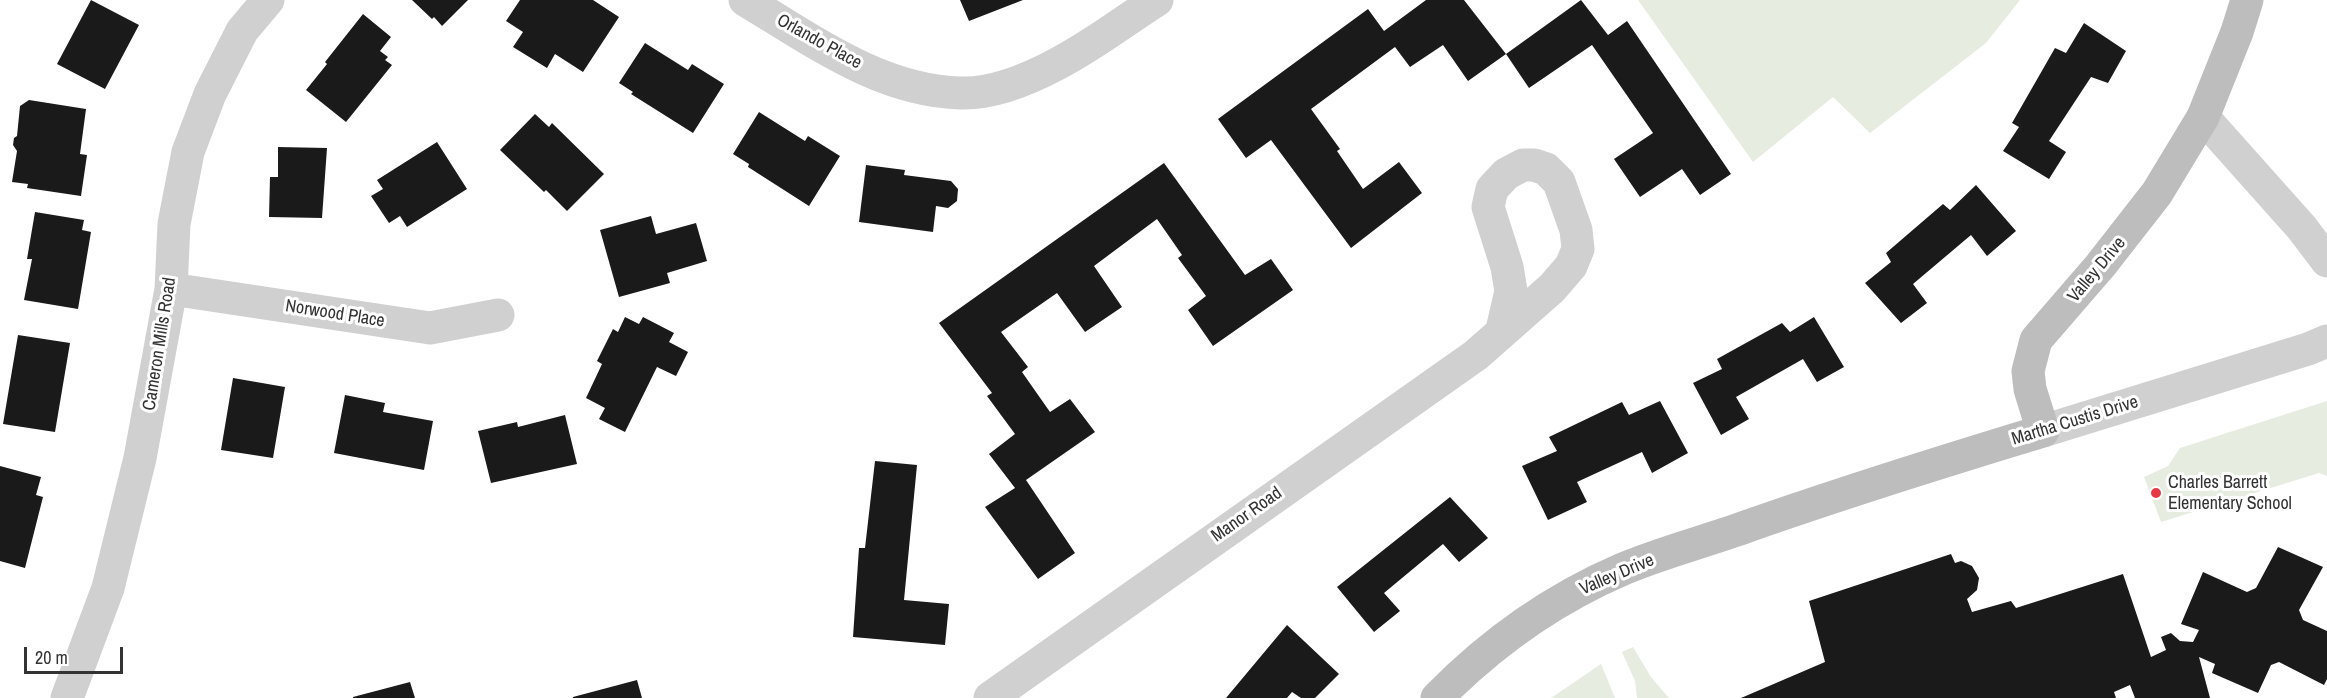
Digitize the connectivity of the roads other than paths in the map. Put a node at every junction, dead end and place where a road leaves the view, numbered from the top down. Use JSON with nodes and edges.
{"nodes":[{"id":1,"x":268,"y":0,"type":"edge"},
{"id":2,"x":746,"y":0,"type":"edge"},
{"id":3,"x":1157,"y":0,"type":"edge"},
{"id":4,"x":2247,"y":0,"type":"edge"},
{"id":5,"x":2203,"y":117,"type":"junction"},
{"id":6,"x":2327,"y":261,"type":"edge"},
{"id":7,"x":171,"y":289,"type":"junction"},
{"id":8,"x":498,"y":315,"type":"dead end"},
{"id":9,"x":1502,"y":330,"type":"dead end"},
{"id":10,"x":2327,"y":341,"type":"edge"},
{"id":11,"x":2043,"y":431,"type":"junction"},
{"id":12,"x":1823,"y":500,"type":"joint"},
{"id":13,"x":67,"y":698,"type":"edge"},
{"id":14,"x":990,"y":698,"type":"edge"},
{"id":15,"x":1437,"y":698,"type":"edge"}],
"edges":[{"from":1,"to":7,"type":"street","name":"Cameron Mills Road"},
{"from":2,"to":3,"type":"street","name":"Orlando Place"},
{"from":4,"to":5,"type":"street","name":"Valley Drive"},
{"from":5,"to":6,"type":"street"},
{"from":5,"to":11,"type":"street","name":"Valley Drive"},
{"from":7,"to":8,"type":"street","name":"Norwood Place"},
{"from":7,"to":13,"type":"street","name":"Cameron Mills Road"},
{"from":9,"to":14,"type":"street","name":"Manor Road"},
{"from":10,"to":11,"type":"street","name":"Martha Custis Drive"},
{"from":11,"to":12,"type":"street","name":"Martha Custis Drive"},
{"from":12,"to":15,"type":"street","name":"Valley Drive"}]}
